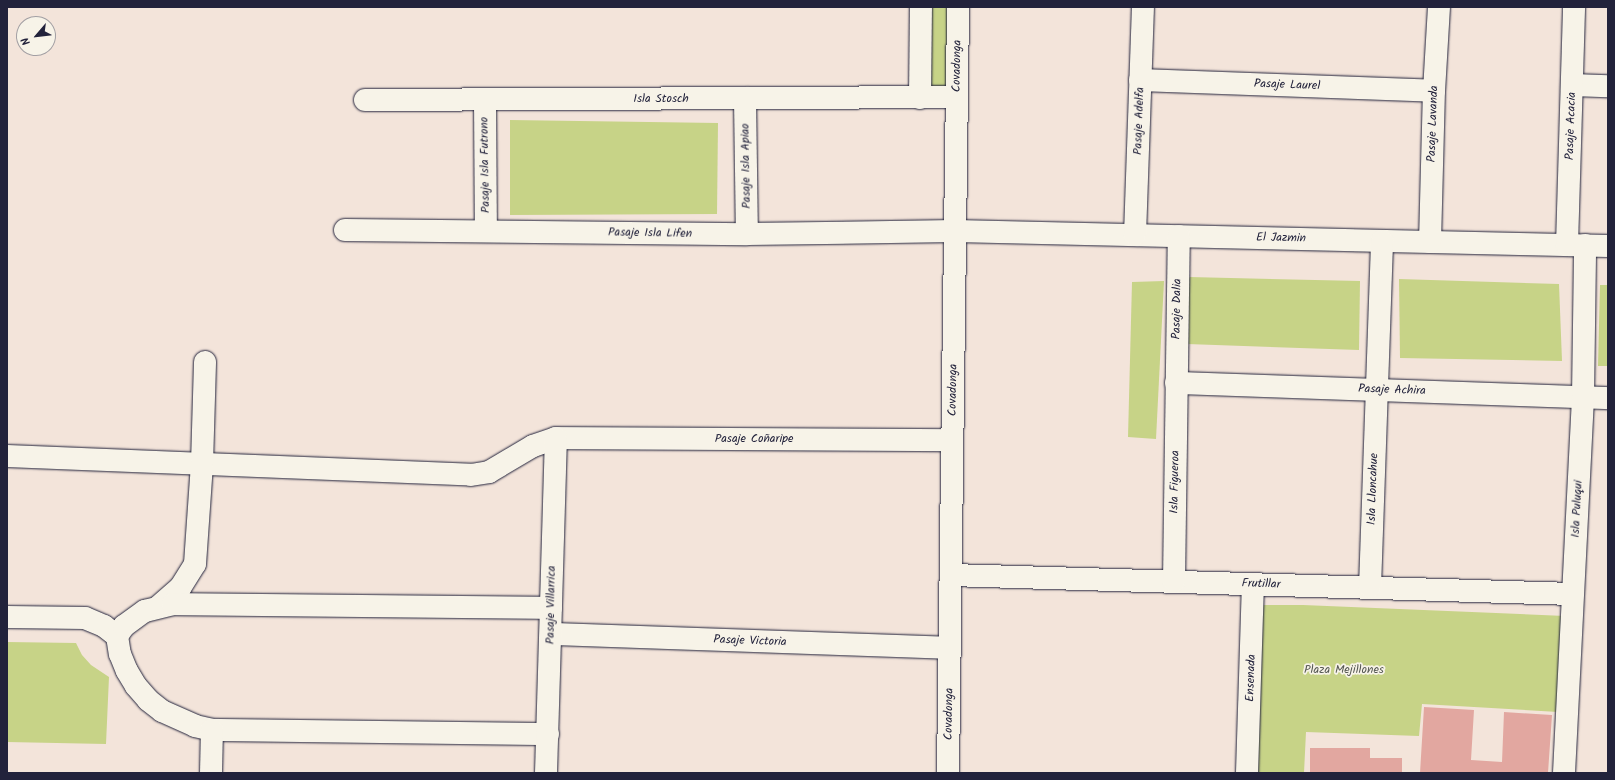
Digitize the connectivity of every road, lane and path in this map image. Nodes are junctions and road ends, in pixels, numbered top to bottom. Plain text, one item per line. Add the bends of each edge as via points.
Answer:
1 (921, 7) edge
2 (958, 7) edge
3 (1143, 7) edge
4 (1439, 7) edge
5 (1574, 7) edge
6 (1140, 80) junction
7 (1572, 85) junction
8 (1608, 86) edge
9 (1434, 91) junction
10 (957, 97) junction
11 (745, 98) junction
12 (920, 98) junction
13 (484, 99) junction
14 (365, 100) dead end
15 (345, 230) dead end
16 (486, 231) junction
17 (955, 231) junction
18 (748, 234) junction
19 (1135, 235) junction
20 (1179, 236) junction
21 (1382, 241) junction
22 (1430, 242) junction
23 (1576, 245) junction
24 (1608, 246) edge
25 (205, 362) dead end
26 (1176, 383) junction
27 (1377, 390) junction
28 (1583, 397) junction
29 (1608, 398) edge
30 (556, 438) junction
31 (952, 440) junction
32 (7, 456) edge
33 (202, 464) junction
34 (951, 575) junction
35 (1174, 581) junction
36 (1253, 584) junction
37 (1370, 588) junction
38 (1572, 594) junction
39 (159, 606) junction
40 (551, 608) junction
41 (7, 617) edge
42 (551, 634) junction
43 (116, 636) junction
44 (950, 648) junction
45 (212, 730) junction
46 (548, 734) junction
47 (211, 773) edge
48 (546, 773) edge
49 (948, 773) edge
50 (1247, 773) edge
51 (1564, 773) edge

1 - 12 street
2 - 10 street, Covadonga
3 - 6 street, Pasaje Adelfa
4 - 9 street, Pasaje Lavanda
5 - 7 street, Pasaje Acacia
6 - 9 street, Pasaje Laurel
6 - 19 street, Pasaje Adelfa
7 - 8 street
7 - 23 street, Pasaje Acacia
9 - 22 street, Pasaje Lavanda
10 - 12 street, Isla Stosch
10 - 17 street, Covadonga
11 - 12 street, Isla Stosch
11 - 13 street, Isla Stosch
11 - 18 street, Pasaje Isla Apiao
13 - 14 street, Isla Stosch
13 - 16 street, Pasaje Isla Futrono
15 - 16 street, Pasaje Isla Lifen
16 - 18 street, Pasaje Isla Lifen
17 - 18 street, Pasaje Isla Lifen
17 - 19 street, El Jazmin
17 - 31 street, Covadonga
19 - 20 street, El Jazmin
20 - 21 street, El Jazmin
20 - 26 street, Pasaje Dalia
21 - 22 street, El Jazmin
21 - 27 street
22 - 23 street, El Jazmin
23 - 24 street, El Jazmin
23 - 28 street, Isla Puluqui
25 - 33 street
26 - 27 street, Pasaje Achira
26 - 35 street, Isla Figueroa
27 - 28 street, Pasaje Achira
27 - 37 street, Isla Lloncahue
28 - 29 street, Pasaje Achira
28 - 38 street, Isla Puluqui
30 - 31 street, Pasaje Coñaripe
30 - 33 street via 534,446 489,472 471,475
30 - 40 street, Pasaje Villarrica
31 - 34 street, Covadonga
32 - 33 street
33 - 39 street via 195,564 180,588
34 - 35 street, Frutillar
34 - 44 street, Covadonga
35 - 36 street, Frutillar
36 - 37 street, Frutillar
36 - 50 street, Ensenada
37 - 38 street, Frutillar
38 - 51 street, Isla Puluqui
39 - 40 street via 173,604
39 - 43 street via 134,617
40 - 42 street, Pasaje Villarrica
41 - 43 street via 85,618 104,626
42 - 44 street, Pasaje Victoria
42 - 46 street, Pasaje Villarrica
43 - 45 street via 127,671 148,700 162,712 178,720
44 - 49 street, Covadonga
45 - 46 street
45 - 47 street
46 - 48 street, Pasaje Villarrica

